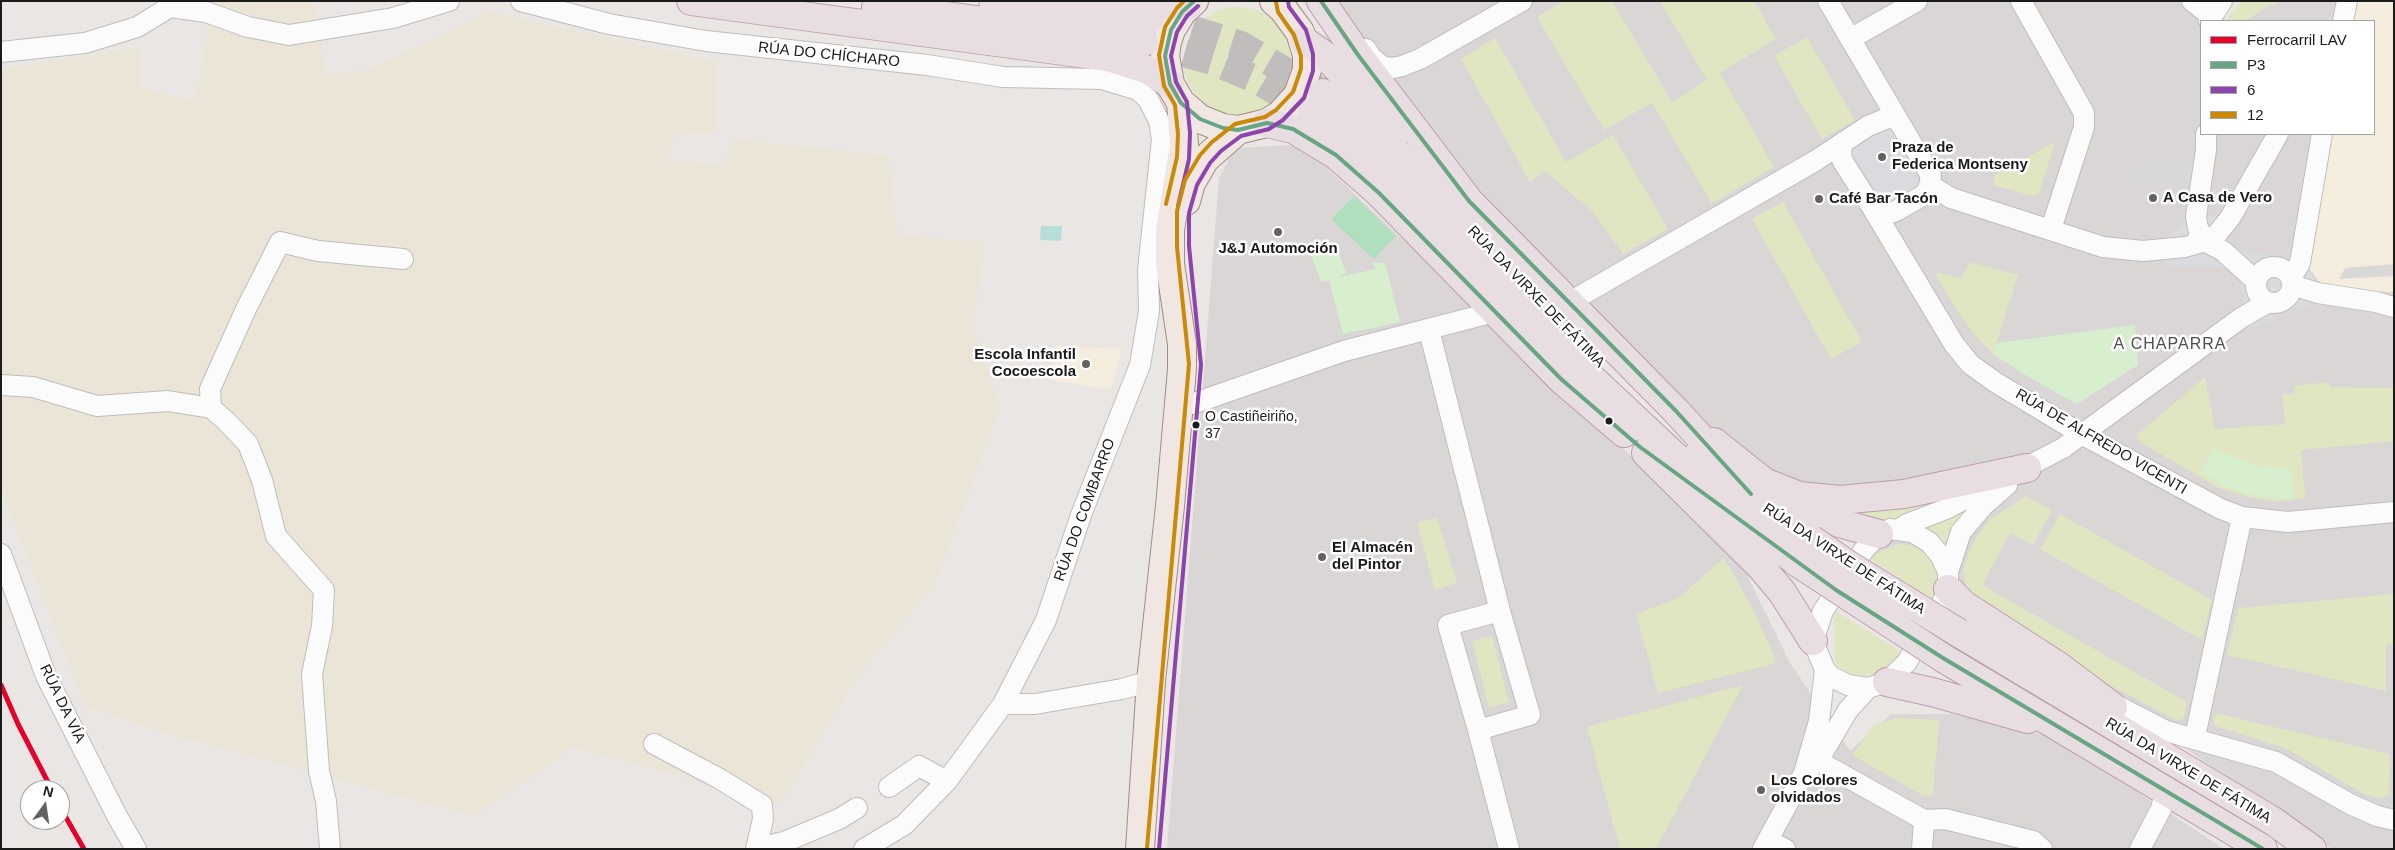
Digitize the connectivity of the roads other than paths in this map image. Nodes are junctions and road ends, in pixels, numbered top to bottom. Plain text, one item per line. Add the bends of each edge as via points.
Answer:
1 (449, 1) edge
2 (521, 1) edge
3 (691, 1) edge
4 (827, 1) edge
5 (992, 1) edge
6 (1120, 1) edge
7 (1321, 1) edge
8 (1334, 1) edge
9 (1522, 1) edge
10 (1828, 1) edge
11 (1917, 1) edge
12 (2021, 1) edge
13 (2192, 1) edge
14 (2347, 1) edge
15 (1191, 4) edge
16 (1280, 4) edge
17 (2214, 13) edge
18 (2343, 20) edge
19 (1850, 39) junction
20 (1304, 41) junction
21 (1, 52) edge
22 (1420, 59) junction
23 (1138, 90) joint
24 (1176, 94) junction
25 (1318, 102) tunnel mouth
26 (1404, 114) junction
27 (1890, 120) junction
28 (1266, 123) junction
29 (1238, 130) junction
30 (2206, 135) edge
31 (2277, 135) edge
32 (2322, 135) edge
33 (1836, 151) junction
34 (1926, 191) junction
35 (1469, 201) junction
36 (1881, 217) junction
37 (2050, 229) junction
38 (2206, 242) junction
39 (403, 259) dead end
40 (2273, 287) junction
41 (1568, 303) junction
42 (2394, 307) edge
43 (1494, 312) junction
44 (1429, 330) junction
45 (1, 384) edge
46 (1192, 404) junction
47 (211, 408) junction
48 (2083, 435) junction
49 (1640, 446) junction
50 (2027, 468) junction
51 (1756, 502) junction
52 (2394, 512) edge
53 (2242, 517) junction
54 (1889, 532) junction
55 (1, 554) edge
56 (1948, 580) junction
57 (1500, 611) junction
58 (1813, 641) junction
59 (1170, 646) junction
60 (1824, 670) junction
61 (1877, 685) junction
62 (1153, 694) junction
63 (2096, 695) junction
64 (1003, 704) junction
65 (1478, 730) junction
66 (2064, 730) junction
67 (2196, 733) junction
68 (654, 744) dead end
69 (2146, 745) junction
70 (1811, 767) junction
71 (1160, 774) junction
72 (947, 781) junction
73 (888, 787) dead end
74 (2166, 789) junction
75 (856, 808) dead end
76 (1924, 820) junction
77 (2394, 820) edge
78 (1772, 846) edge
79 (757, 848) edge
80 (136, 849) edge
81 (330, 849) edge
82 (864, 849) edge
83 (1140, 849) edge
84 (1153, 849) edge
85 (1509, 849) edge
86 (1922, 849) edge
87 (2042, 849) edge
88 (2140, 849) edge
89 (2264, 849) edge
90 (2312, 849) edge

1 - 21 street via 393,18 289,35 248,27 206,12 170,7 137,28 85,43
2 - 23 street, RÚA DO CHÍCHARO via 609,24 706,41 1003,77 1102,79
3 - 24 highway via 1108,57 1148,70
4 - 5 highway via 1147,31
6 - 15 highway
7 - 26 highway
8 - 22 street via 1372,58 1383,67 1393,68
9 - 22 street
10 - 19 street
11 - 19 street
12 - 37 street via 2084,113 2084,127
13 - 17 street
14 - 18 street
15 - 24 main road via 1171,30 1165,56
16 - 20 main road
19 - 27 street via 1879,87
20 - 28 main road via 1307,70 1298,95 1280,115
20 - 35 highway via 1323,54
22 - 26 street via 1399,76 1395,87
23 - 64 street, RÚA DO COMBARRO via 1148,99 1159,120 1162,139 1148,270 1149,311 1140,365 1081,515 1046,620
24 - 29 main road via 1200,119
24 - 62 main road via 1184,145 1171,210 1170,264 1182,344 1182,369
25 - 51 highway, RÚA DA VIRXE DE FÁTIMA via 1348,137 1554,343
26 - 35 highway
27 - 33 street
27 - 34 street via 1931,176
28 - 29 main road
28 - 43 highway via 1293,129 1336,155 1379,193
29 - 46 main road via 1217,146 1198,170 1183,212 1194,350
30 - 38 street via 2196,217
31 - 38 street via 2230,218 2213,239
32 - 40 street via 2300,263
33 - 36 street
33 - 41 street
34 - 36 street
34 - 37 street
35 - 41 highway
36 - 48 street, RÚA DE ALFREDO VICENTI via 1954,344 1970,364
37 - 38 street via 2103,247 2136,250 2163,250
38 - 40 street
39 - 47 street via 318,251 280,242 210,389
40 - 42 street
40 - 48 street via 2241,318
41 - 51 highway via 1676,411
43 - 44 street
43 - 49 highway via 1561,379
44 - 46 street via 1344,351
44 - 57 street
45 - 47 street via 33,387 97,406 168,401
46 - 59 main road
47 - 81 street via 248,444 262,480 276,536 324,590 322,626 312,674 319,771 326,801
48 - 50 street
48 - 53 street, RÚA DE ALFREDO VICENTI via 2221,509
49 - 51 highway
49 - 58 highway via 1762,567
50 - 51 highway via 1904,494 1840,500 1799,496
50 - 54 street via 1946,509
50 - 56 street via 1982,506 1961,532
51 - 54 highway via 1793,505 1839,523
51 - 66 highway, RÚA DA VIRXE DE FÁTIMA, bridge via 1798,563 1942,658
51 - 69 highway, RÚA DA VIRXE DE FÁTIMA, bridge via 1850,566
52 - 53 street, RÚA DE ALFREDO VICENTI via 2303,522
53 - 67 street
54 - 56 street via 1912,532 1929,542 1940,555
54 - 58 street via 1863,550 1822,612
55 - 80 street, RÚA DA VÍA via 46,676
56 - 61 street via 1944,599 1907,662
56 - 63 highway via 1964,605 2057,665
57 - 65 street via 1448,626
57 - 65 street via 1530,715
58 - 60 street
59 - 62 main road
59 - 71 main road
60 - 61 street via 1848,685
60 - 70 street
61 - 66 highway via 1932,692
61 - 70 street via 1843,717
62 - 64 street via 1122,689 1035,704
62 - 71 main road via 1156,759
62 - 83 main road
63 - 67 street via 2166,730
63 - 69 highway via 2125,716
64 - 72 street, RÚA DO COMBARRO
65 - 85 street
66 - 74 highway, RÚA DA VIRXE DE FÁTIMA
67 - 77 street via 2276,762 2350,804
68 - 79 street via 762,805 763,820
69 - 90 highway, RÚA DA VIRXE DE FÁTIMA via 2273,821
70 - 76 street
70 - 78 street
71 - 84 main road
72 - 73 street via 919,766
72 - 82 street, RÚA DO COMBARRO via 904,825
74 - 88 street via 2162,808
74 - 89 highway, RÚA DA VIRXE DE FÁTIMA
75 - 79 street via 839,819 784,842
76 - 86 street
76 - 87 street via 1945,820 2033,841

